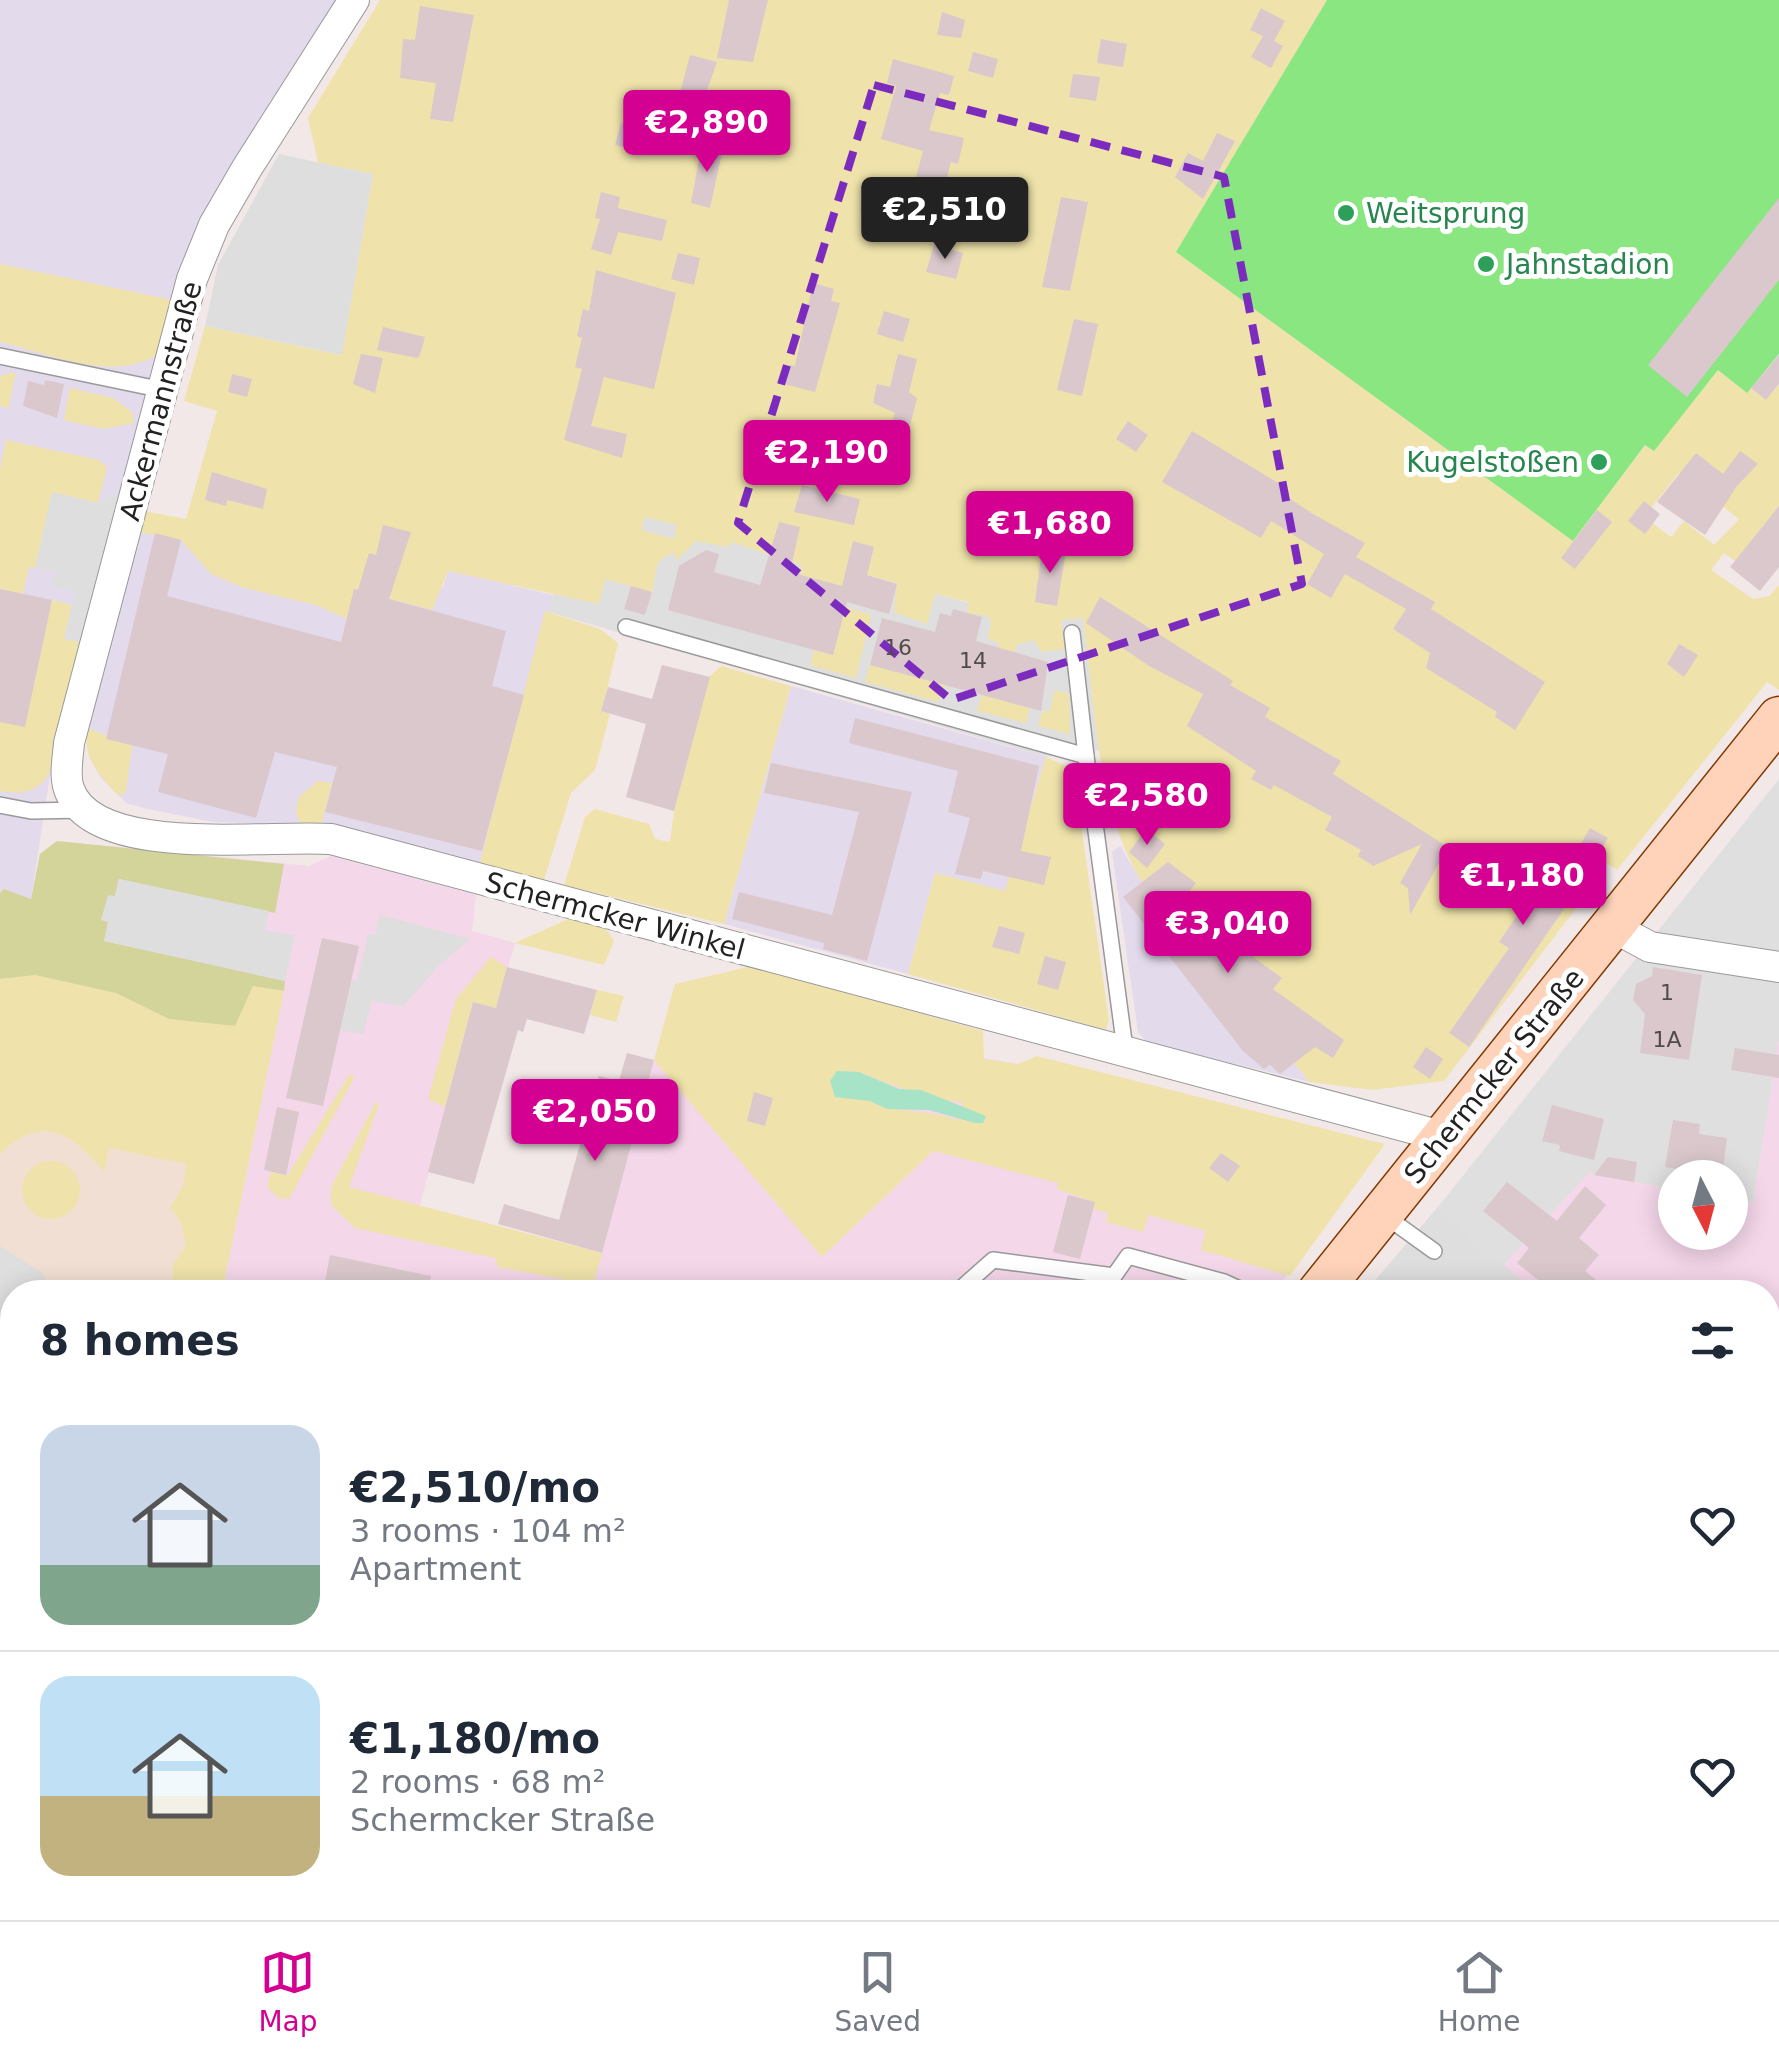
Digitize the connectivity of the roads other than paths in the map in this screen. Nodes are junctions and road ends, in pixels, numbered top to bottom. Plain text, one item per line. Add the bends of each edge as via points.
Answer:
1 (354, 0) edge
2 (0, 356) edge
3 (164, 390) junction
4 (626, 627) dead end
5 (1072, 633) dead end
6 (1779, 718) edge
7 (1086, 756) junction
8 (0, 804) edge
9 (92, 817) junction
10 (1613, 927) junction
11 (1779, 967) edge
12 (1125, 1048) junction
13 (1445, 1137) junction
14 (1384, 1215) junction
15 (1434, 1251) dead end
16 (970, 1280) edge
17 (1217, 1280) edge
18 (1329, 1280) edge

1 - 3 street, Ackermannstraße via 214,225 192,279
2 - 3 lane
3 - 9 street, Ackermannstraße via 69,742 69,791
4 - 7 lane
5 - 7 lane
6 - 10 main road, Schermcker Straße
7 - 12 lane
8 - 9 lane
9 - 12 street, Schermcker Winkel via 146,836 331,839
10 - 11 street via 1650,947
10 - 13 main road, Schermcker Straße
12 - 13 street, Schermcker Winkel
13 - 14 main road, Schermcker Straße
14 - 15 lane
14 - 18 main road, Schermcker Straße
16 - 17 lane via 993,1260 1114,1276 1128,1256

